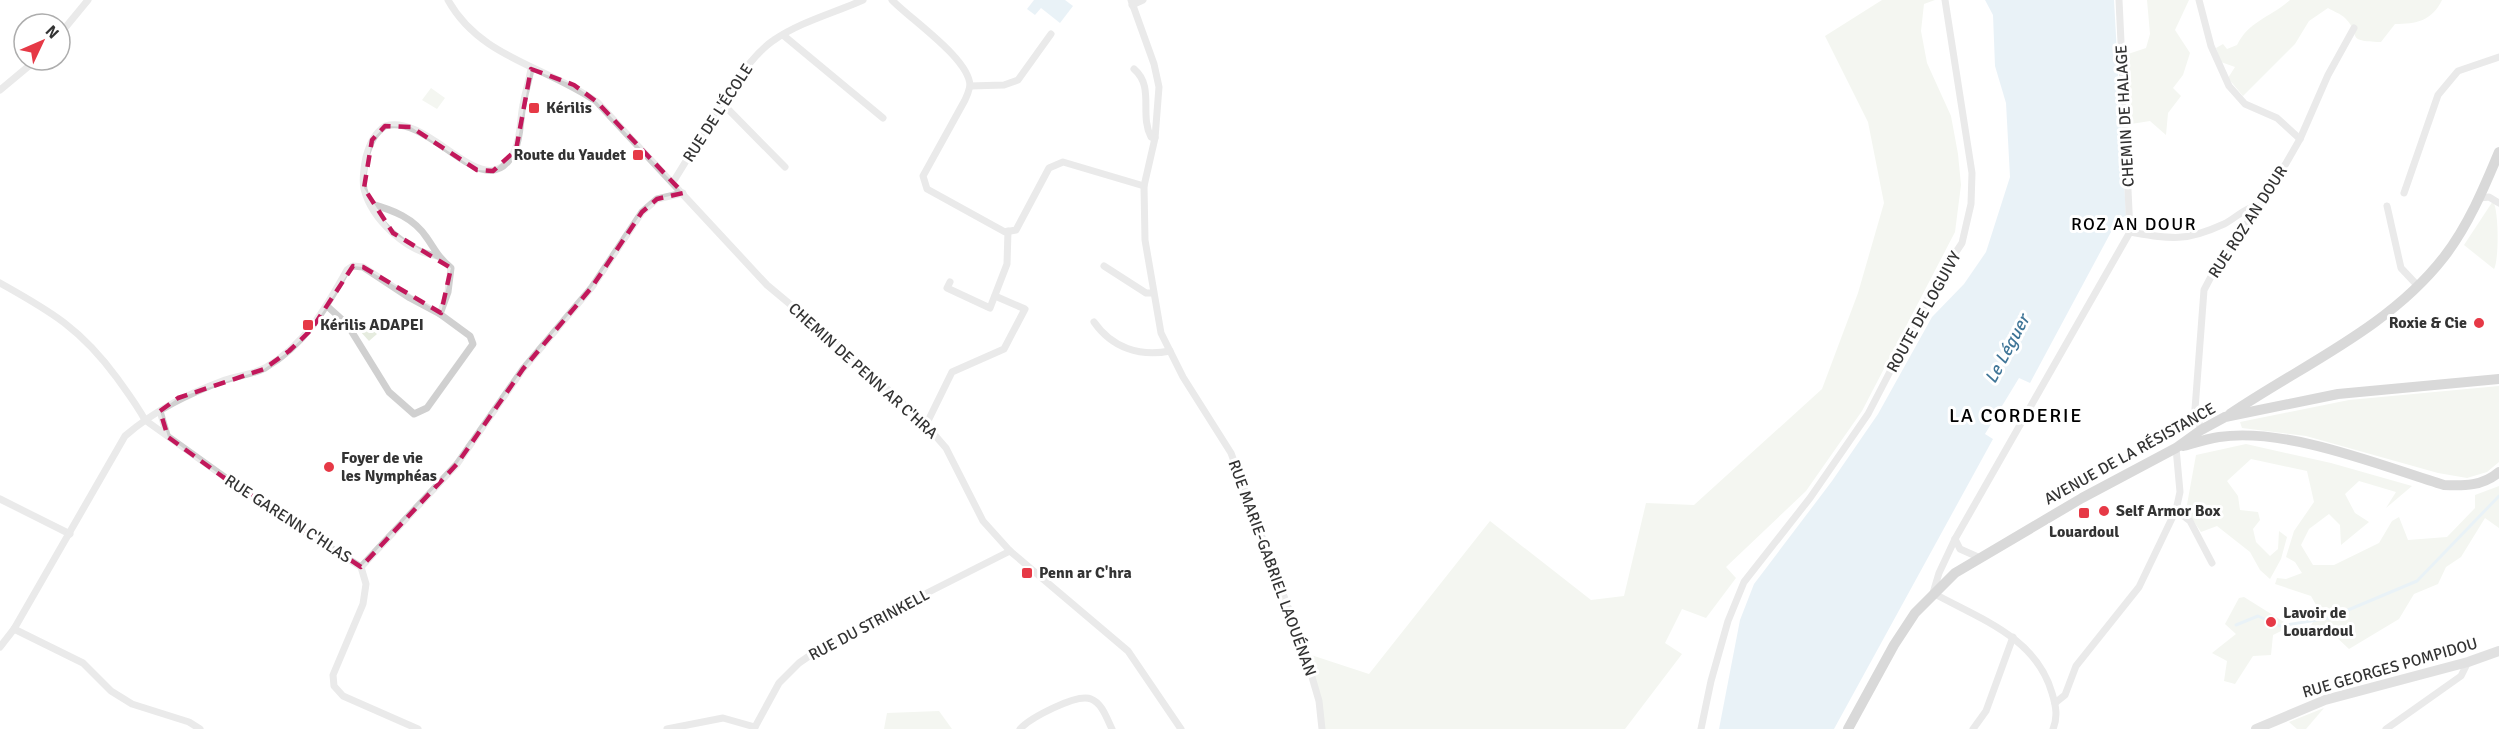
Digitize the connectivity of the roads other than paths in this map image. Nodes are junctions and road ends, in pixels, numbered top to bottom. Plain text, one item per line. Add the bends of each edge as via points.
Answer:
1 (88, 0) edge
2 (448, 0) edge
3 (863, 0) edge
4 (892, 0) edge
5 (1143, 0) edge
6 (1944, 0) edge
7 (2119, 0) edge
8 (2199, 0) edge
9 (1131, 3) edge
10 (72, 19) edge
11 (2354, 28) dead end
12 (783, 34) junction
13 (1051, 34) dead end
14 (2499, 57) edge
15 (531, 69) junction
16 (1134, 69) dead end
17 (22, 72) edge
18 (970, 86) junction
19 (0, 90) edge
20 (723, 104) junction
21 (883, 117) dead end
22 (1155, 138) junction
23 (2300, 139) junction
24 (2499, 152) edge
25 (785, 167) dead end
26 (673, 182) junction
27 (1144, 186) junction
28 (683, 193) junction
29 (2404, 193) dead end
30 (2480, 198) junction
31 (2499, 203) edge
32 (370, 204) junction
33 (2387, 206) dead end
34 (2257, 207) junction
35 (1012, 231) junction
36 (2130, 232) junction
37 (437, 256) junction
38 (1104, 266) dead end
39 (950, 282) dead end
40 (0, 283) edge
41 (2416, 285) junction
42 (1153, 292) junction
43 (995, 296) junction
44 (327, 306) junction
45 (440, 314) junction
46 (1094, 322) dead end
47 (1170, 351) junction
48 (2499, 379) edge
49 (160, 411) junction
50 (2225, 417) junction
51 (145, 420) junction
52 (926, 425) junction
53 (2200, 430) junction
54 (168, 437) junction
55 (2176, 448) junction
56 (2499, 472) edge
57 (0, 499) edge
58 (2176, 510) junction
59 (70, 534) junction
60 (1954, 539) junction
61 (1010, 551) junction
62 (1978, 557) junction
63 (2212, 563) dead end
64 (361, 567) junction
65 (1933, 593) junction
66 (14, 629) junction
67 (2013, 637) junction
68 (0, 647) edge
69 (2499, 651) edge
70 (2468, 662) junction
71 (2055, 703) junction
72 (755, 728) edge
73 (200, 729) edge
74 (418, 729) edge
75 (667, 729) edge
76 (1020, 729) edge
77 (1112, 729) edge
78 (1181, 729) edge
79 (1322, 729) edge
80 (1701, 729) edge
81 (1848, 729) edge
82 (1972, 729) edge
83 (2053, 729) edge
84 (2256, 729) edge
85 (2386, 729) edge

1 - 10 street
2 - 15 street via 458,19 479,38
3 - 12 street, RUE DE L'ÉCOLE
4 - 18 street via 957,58
5 - 9 street
6 - 80 street, ROUTE DE LOGUIVY via 1972,174 1971,204 1962,243 1938,279 1868,414 1810,498 1744,582 1728,621
7 - 36 street, CHEMIN DE HALAGE
8 - 23 street via 2211,46 2229,86 2245,104 2277,118
9 - 22 street, RUE MARIE-GABRIEL LAOUÉNAN via 1159,87
11 - 23 street, RUE ROZ AN DOUR
12 - 20 street, RUE DE L'ÉCOLE via 759,53
12 - 21 street
13 - 18 street via 1018,80 1004,85
14 - 29 street via 2458,71 2438,95
15 - 26 street via 574,86 597,102
15 - 32 street via 516,150 504,165 493,171 477,170 424,133 392,124 377,132 367,155 364,188
16 - 22 street via 1142,76 1146,89 1145,122
17 - 19 street
18 - 35 street via 923,176 927,189 1005,232
20 - 25 street
20 - 26 street, RUE DE L'ÉCOLE
22 - 27 street, RUE MARIE-GABRIEL LAOUÉNAN
23 - 34 street, RUE ROZ AN DOUR
24 - 30 main road
26 - 28 street, CHEMIN DE PENN AR C'HRA
27 - 35 street via 1063,162 1049,168
27 - 42 street, RUE MARIE-GABRIEL LAOUÉNAN via 1145,240
28 - 52 street, CHEMIN DE PENN AR C'HRA via 767,285
28 - 64 street, RUE GARENN C'HLAS via 657,199 642,212 592,287 523,369 457,464
30 - 31 street via 2489,197
30 - 41 main road via 2444,257
32 - 37 street via 407,245
32 - 37 street via 393,210 412,221
33 - 41 street via 2401,268
34 - 36 street via 2190,238
34 - 53 street, RUE ROZ AN DOUR via 2204,290 2195,409
35 - 43 street via 1007,264
36 - 60 street
37 - 45 street via 451,268
38 - 42 street via 1146,293
39 - 43 street via 947,288 990,308
40 - 51 street via 76,330 95,348
41 - 50 main road via 2358,334
42 - 47 street, RUE MARIE-GABRIEL LAOUÉNAN via 1161,333
43 - 52 street via 1025,309 1004,349 952,372
44 - 45 street via 352,266 363,267
44 - 45 street via 346,324 389,392 414,414 427,408 473,344 470,336
44 - 49 street via 311,330 264,369 178,398
46 - 47 street via 1102,334 1130,350 1156,354
47 - 79 street, RUE MARIE-GABRIEL LAOUÉNAN via 1231,453 1305,653 1319,701
48 - 50 main road, AVENUE DE LA RÉSISTANCE via 2338,394
49 - 51 street
49 - 54 street
50 - 53 main road, AVENUE DE LA RÉSISTANCE
51 - 54 street, RUE GARENN C'HLAS
51 - 59 street via 125,436
52 - 61 street, CHEMIN DE PENN AR C'HRA via 946,448 983,521
53 - 55 main road, AVENUE DE LA RÉSISTANCE
54 - 64 street, RUE GARENN C'HLAS via 279,516
55 - 56 main road via 2219,437 2253,435 2320,447 2444,484 2465,486
55 - 58 street via 2180,492
55 - 62 main road, AVENUE DE LA RÉSISTANCE
57 - 59 street
58 - 63 street via 2190,521
58 - 71 street via 2139,587 2076,666 2065,695
59 - 66 street
60 - 62 street via 1960,549
60 - 65 street
61 - 72 street, RUE DU STRINKELL via 828,644 799,663 779,684
61 - 78 street, CHEMIN DE PENN AR C'HRA via 1128,651
62 - 65 main road, AVENUE DE LA RÉSISTANCE
64 - 74 street via 366,584 363,604 333,675 334,686 343,696
65 - 67 street
65 - 81 main road, AVENUE DE LA RÉSISTANCE via 1894,645
66 - 68 street
66 - 73 street via 83,663 111,691 132,704
67 - 71 street via 2036,657 2048,678
67 - 82 street via 1986,711
69 - 70 main road, RUE GEORGES POMPIDOU
70 - 84 main road, RUE GEORGES POMPIDOU via 2325,699
70 - 85 street via 2461,676
71 - 83 street
72 - 75 street via 723,718
76 - 77 street via 1033,718 1084,697 1101,706

